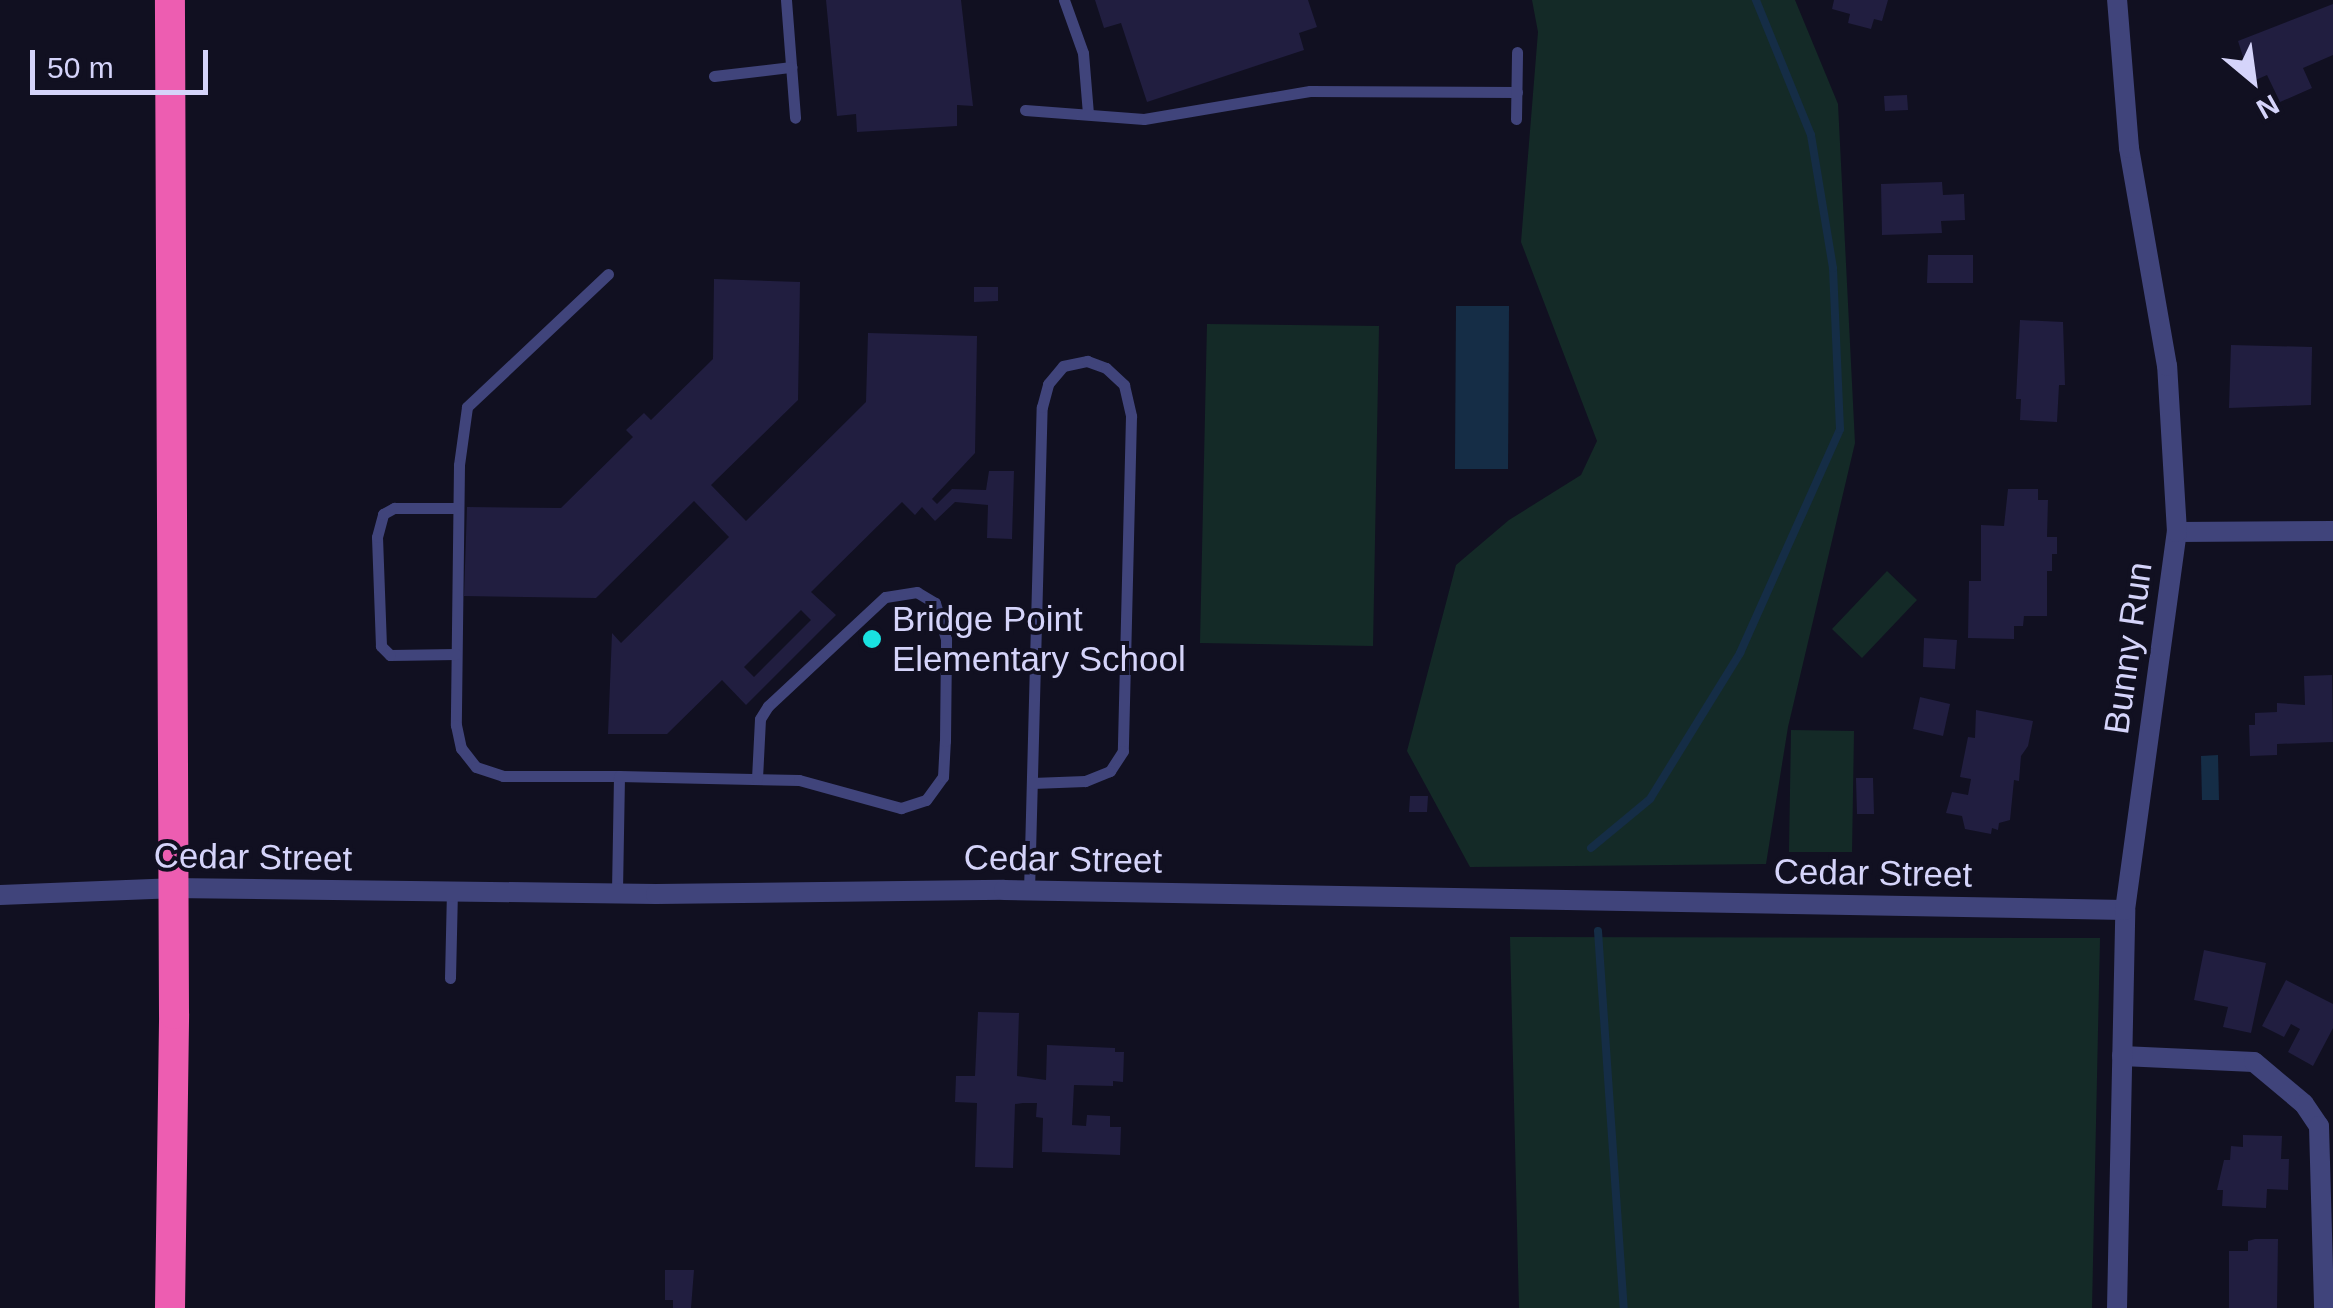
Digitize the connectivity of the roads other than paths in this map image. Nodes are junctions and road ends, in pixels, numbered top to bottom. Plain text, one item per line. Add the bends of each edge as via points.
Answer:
1 (170, 0) edge
2 (786, 0) edge
3 (1064, 0) edge
4 (2118, 0) edge
5 (1517, 52) dead end
6 (792, 67) junction
7 (714, 76) dead end
8 (1517, 92) junction
9 (1025, 110) dead end
10 (1088, 114) junction
11 (796, 118) dead end
12 (1516, 119) dead end
13 (608, 274) dead end
14 (458, 508) junction
15 (2333, 530) edge
16 (2177, 532) junction
17 (456, 654) junction
18 (619, 776) junction
19 (757, 778) junction
20 (1032, 783) junction
21 (171, 888) junction
22 (1028, 890) junction
23 (452, 893) junction
24 (617, 894) junction
25 (0, 895) edge
26 (2125, 910) junction
27 (450, 978) dead end
28 (2122, 1056) junction
29 (170, 1308) edge
30 (2117, 1308) edge
31 (2324, 1308) edge

1 - 21 highway
2 - 6 lane
3 - 10 lane via 1083,53
4 - 16 street, Bunny Run via 2129,148 2167,366
5 - 8 lane
6 - 7 lane
6 - 11 lane
8 - 10 lane via 1310,90 1180,116
8 - 12 lane
9 - 10 lane
13 - 14 lane via 467,407
14 - 17 lane
14 - 17 lane via 394,508 383,514 377,537 381,646 390,655
15 - 16 street
16 - 26 street, Bunny Run
17 - 18 lane via 456,726 461,748 476,767 503,776
18 - 19 lane
18 - 24 lane
19 - 19 lane via 800,780 901,808 926,800 942,777 945,741 946,639 935,603 916,592 885,596 768,706 760,719
20 - 20 lane via 1085,781 1110,771 1123,751 1131,416 1124,385 1087,360 1063,366 1048,384 1042,407
20 - 22 lane
21 - 23 street, Cedar Street
21 - 25 street, Cedar Street
21 - 29 highway
22 - 24 street, Cedar Street
22 - 26 street, Cedar Street
23 - 24 street, Cedar Street
23 - 27 lane
26 - 28 street, Bunny Run
28 - 30 street, Bunny Run
28 - 31 street via 2254,1062 2304,1104 2320,1126

